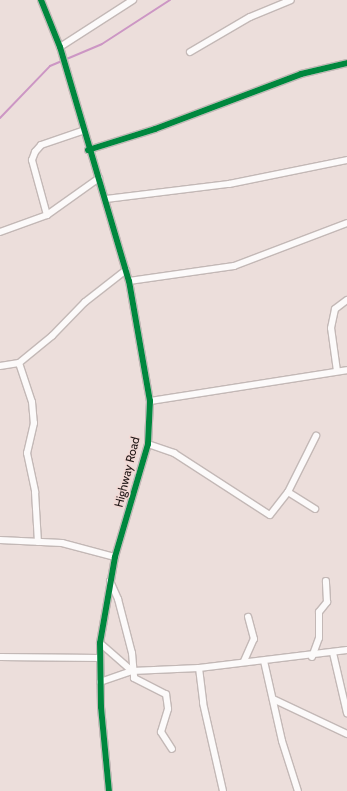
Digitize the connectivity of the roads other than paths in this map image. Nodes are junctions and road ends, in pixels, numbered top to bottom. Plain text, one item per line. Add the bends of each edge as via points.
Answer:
1 (41, 0) edge
2 (133, 0) edge
3 (291, 0) edge
4 (60, 48) junction
5 (190, 52) dead end
6 (347, 63) edge
7 (82, 131) junction
8 (88, 150) junction
9 (347, 160) edge
10 (99, 178) junction
11 (106, 199) junction
12 (48, 215) junction
13 (347, 223) edge
14 (0, 232) edge
15 (126, 270) junction
16 (129, 281) junction
17 (347, 300) edge
18 (19, 363) junction
19 (0, 366) edge
20 (347, 370) edge
21 (337, 371) junction
22 (150, 401) junction
23 (316, 436) dead end
24 (148, 444) junction
25 (288, 492) junction
26 (315, 509) dead end
27 (0, 540) edge
28 (38, 542) junction
29 (115, 557) junction
30 (326, 581) dead end
31 (110, 582) junction
32 (248, 617) dead end
33 (100, 643) junction
34 (347, 650) edge
35 (333, 653) junction
36 (0, 657) edge
37 (312, 657) junction
38 (100, 658) junction
39 (244, 661) junction
40 (264, 661) junction
41 (199, 668) junction
42 (132, 671) junction
43 (100, 682) junction
44 (273, 699) junction
45 (347, 713) edge
46 (347, 734) edge
47 (172, 749) dead end
48 (109, 791) edge
49 (223, 791) edge
50 (298, 791) edge

1 - 4 street, Highway Road
2 - 4 street
3 - 5 street via 250,17
4 - 7 street, Highway Road
6 - 8 street via 301,74 156,129
7 - 8 street, Highway Road
7 - 12 street via 41,145 35,152 32,160
8 - 10 street, Highway Road
9 - 11 street via 229,184
10 - 11 street, Highway Road
10 - 12 street
11 - 15 street, Highway Road
12 - 14 street
13 - 16 street via 234,266
15 - 16 street, Highway Road
15 - 18 street via 85,302
16 - 22 street, Highway Road
17 - 21 street via 335,310 331,328
18 - 19 street
18 - 28 street via 32,402 34,423 27,453 35,492
20 - 21 street
21 - 22 street
22 - 24 street, Highway Road
23 - 25 street
24 - 25 street via 174,453 267,515 272,514
24 - 29 street, Highway Road
25 - 26 street
27 - 28 street
28 - 29 street via 62,543
29 - 31 street, Highway Road
30 - 37 street via 327,602 319,612 319,638
31 - 33 street, Highway Road
31 - 42 street via 118,599 132,653
32 - 39 street via 254,639
33 - 38 street, Highway Road
33 - 42 street
34 - 35 street
35 - 37 street
35 - 45 street
36 - 38 street
37 - 40 street
38 - 43 street, Highway Road
39 - 40 street
39 - 41 street
40 - 44 street
41 - 42 street
41 - 49 street via 203,703
42 - 43 street
42 - 47 street via 139,684 166,694 168,709 161,732
43 - 48 street, Highway Road
44 - 46 street
44 - 50 street

